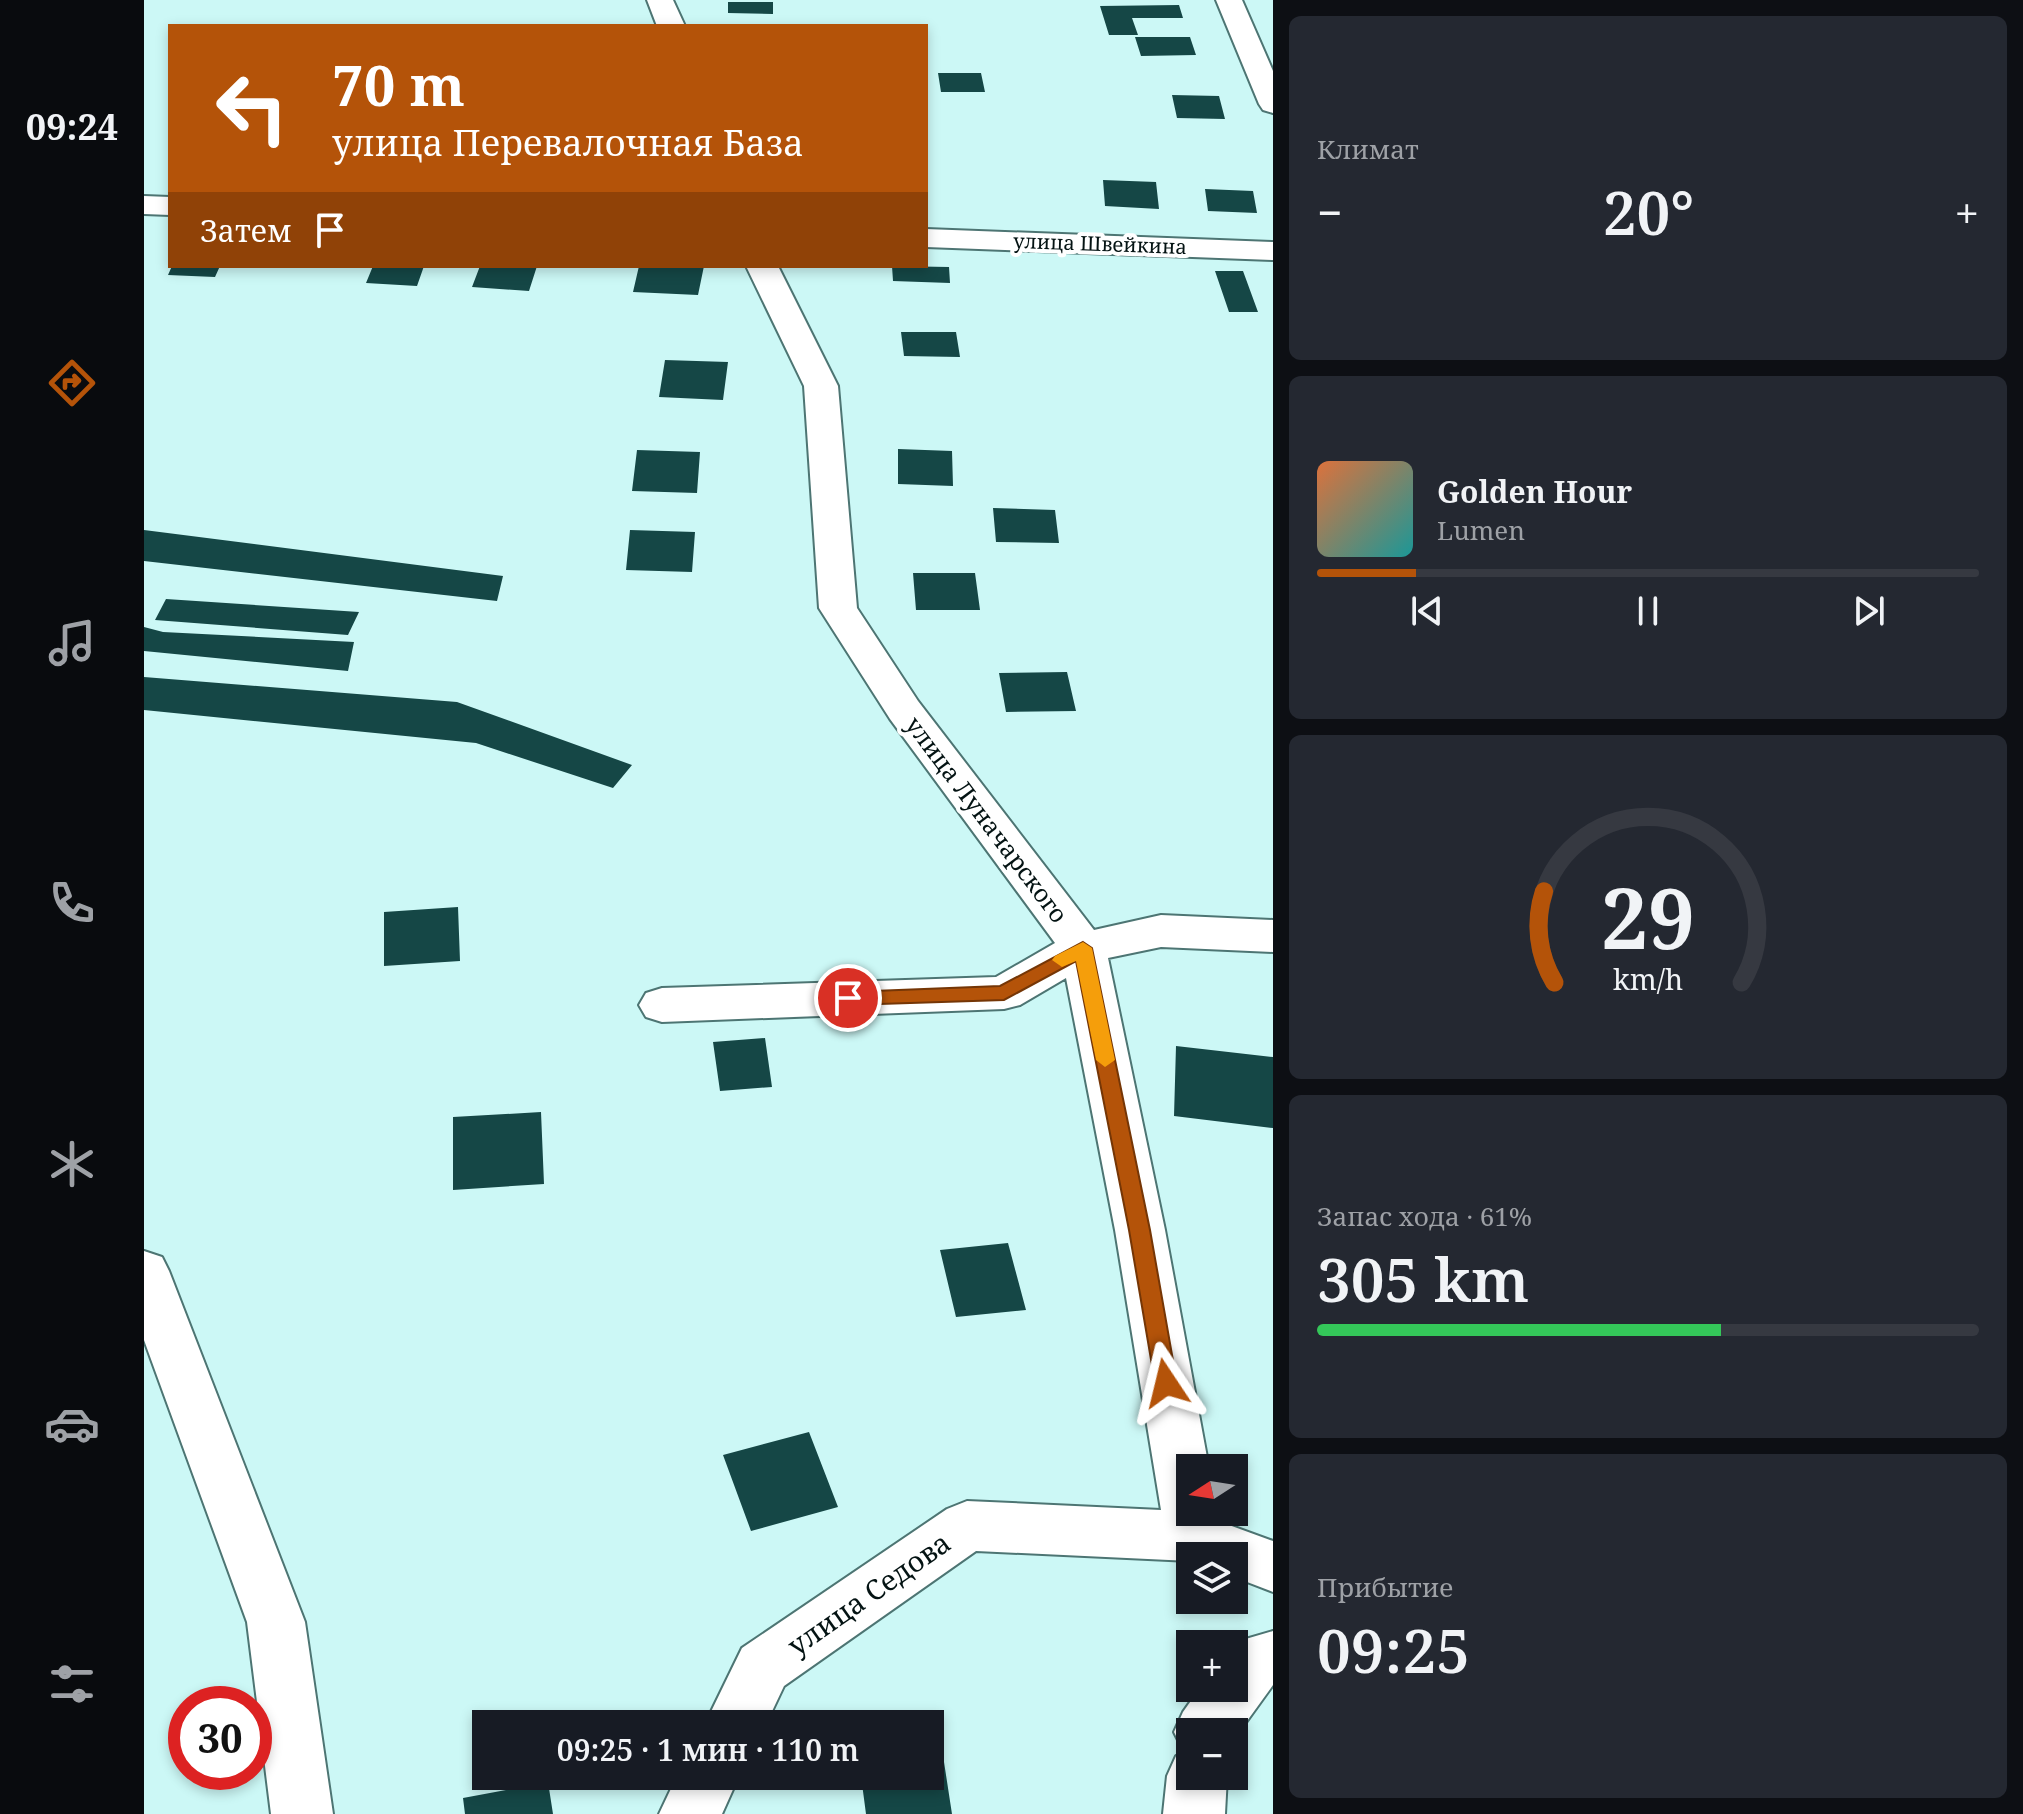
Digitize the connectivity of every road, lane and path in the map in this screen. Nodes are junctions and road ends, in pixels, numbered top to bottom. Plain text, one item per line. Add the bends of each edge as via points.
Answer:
1 (660, 0) edge
2 (1229, 0) edge
3 (670, 24) edge
4 (1273, 104) edge
5 (144, 205) edge
6 (168, 206) edge
7 (928, 238) edge
8 (1273, 251) edge
9 (763, 268) edge
10 (1273, 936) edge
11 (1083, 948) junction
12 (662, 1005) dead end
13 (144, 1271) edge
14 (1193, 1536) junction
15 (1273, 1567) edge
16 (1273, 1658) edge
17 (742, 1710) edge
18 (1214, 1718) edge
19 (702, 1790) edge
20 (1196, 1790) edge
21 (302, 1814) edge
22 (690, 1814) edge
23 (1194, 1814) edge

1 - 3 street
2 - 4 street
5 - 6 street
7 - 8 street, улица Швейкина
9 - 11 street, улица Луначарского via 821,386 838,608 904,710
10 - 11 street via 1161,931
11 - 12 street via 1004,993
11 - 14 street, улица Луначарского via 1140,1230
13 - 21 street via 276,1622
14 - 15 street, улица Седова
14 - 17 street, улица Седова via 967,1526 763,1667
16 - 18 street via 1253,1662
19 - 22 street
20 - 23 street

